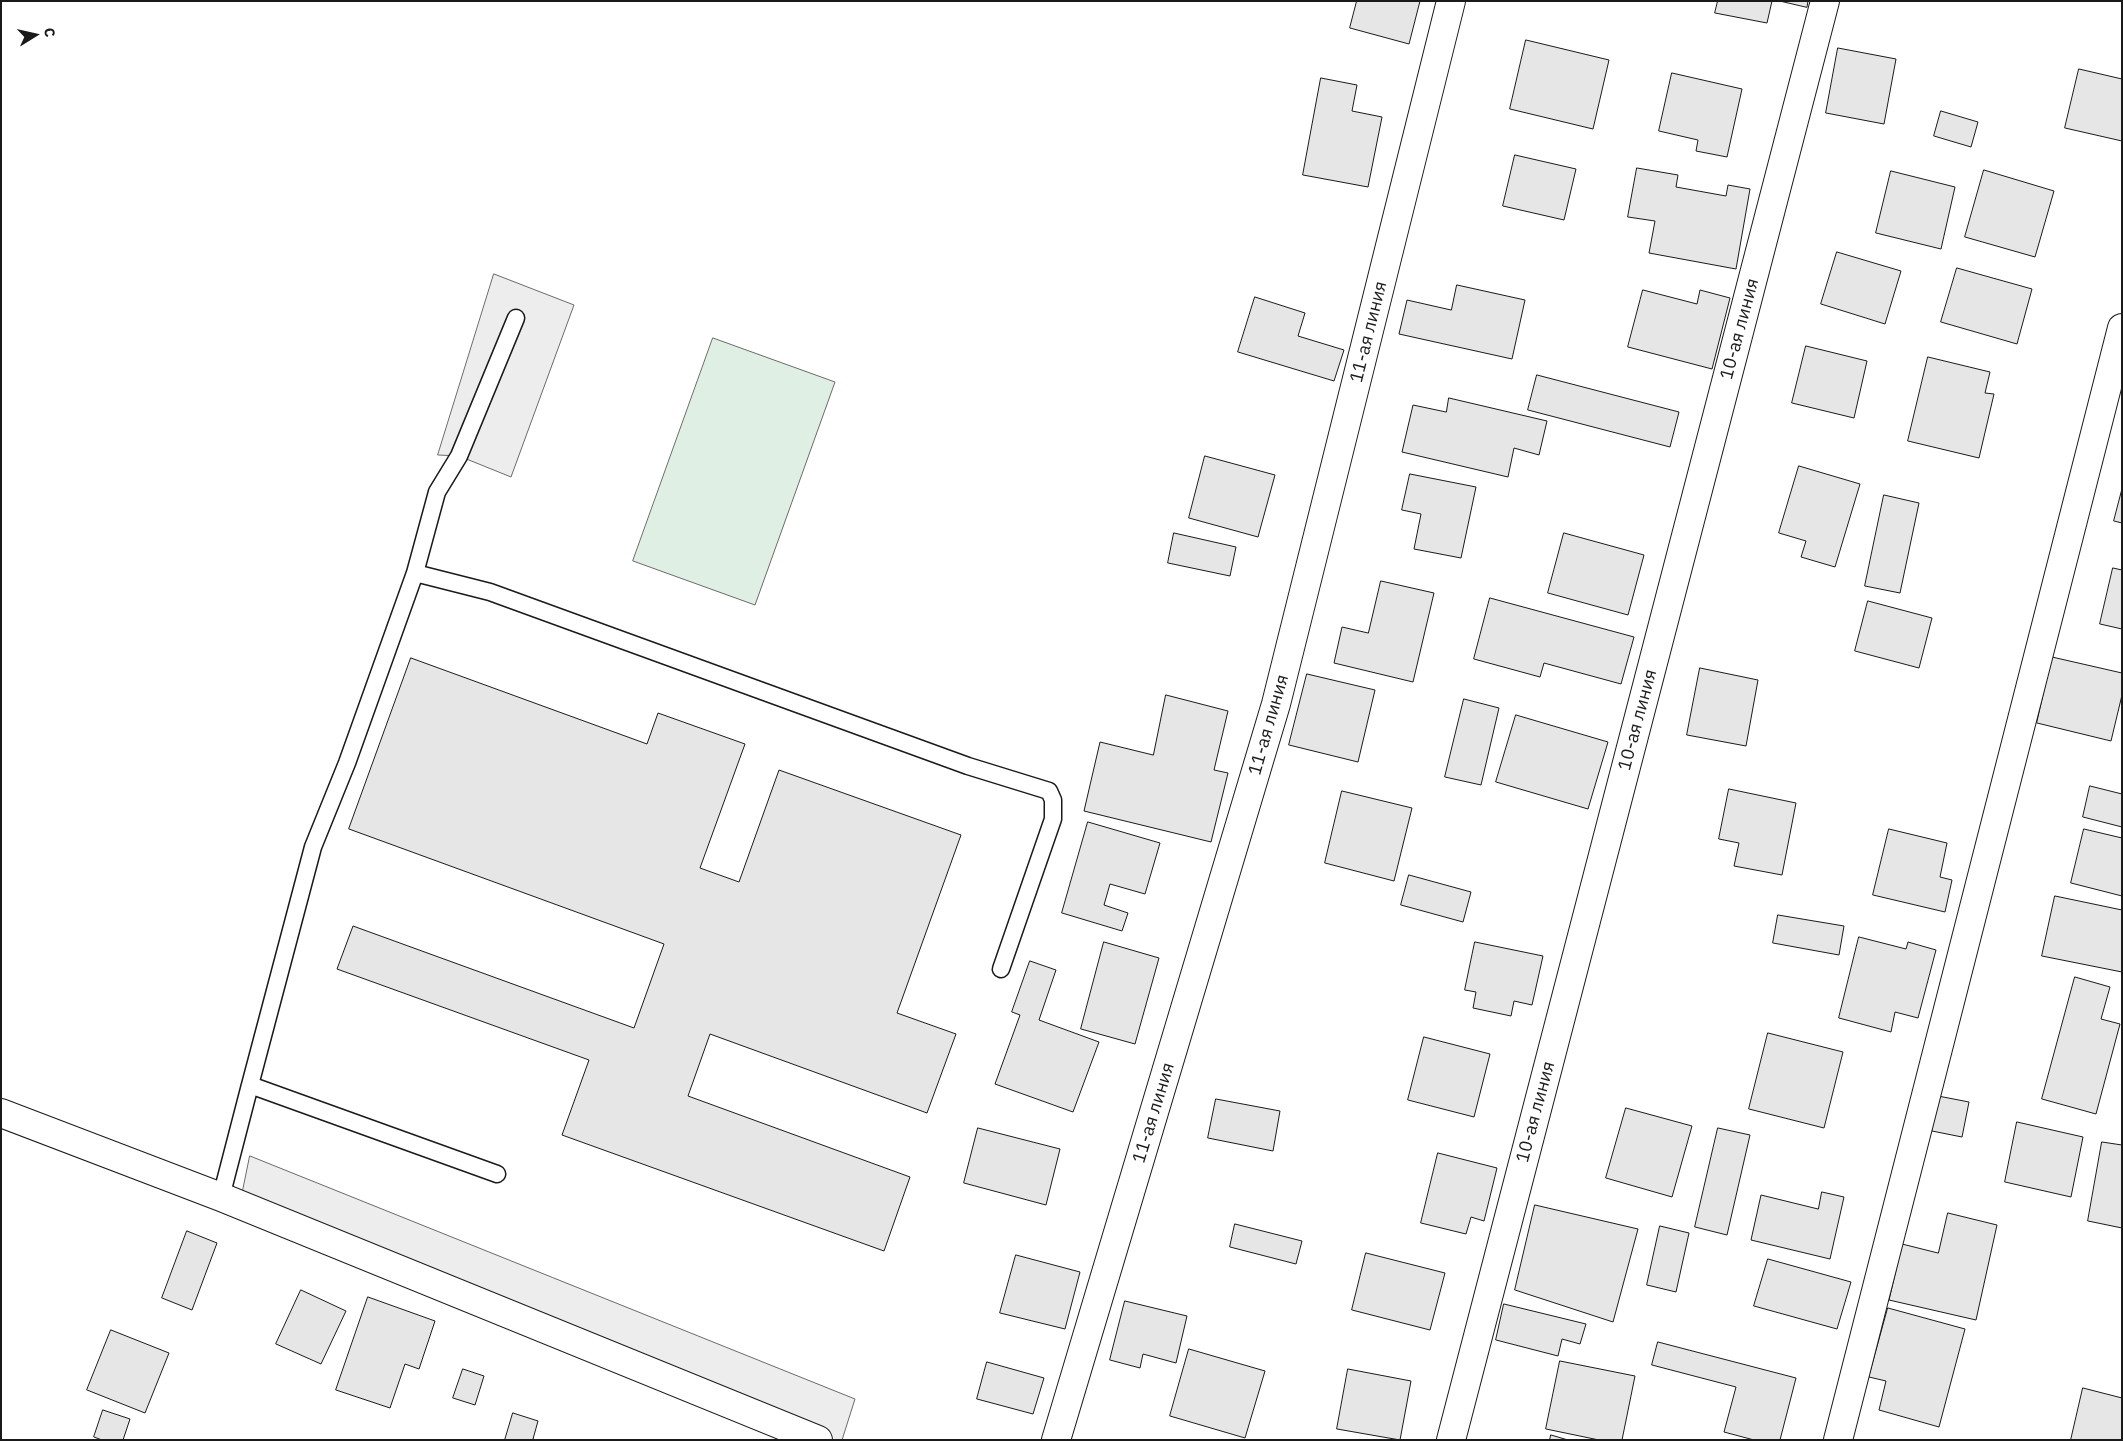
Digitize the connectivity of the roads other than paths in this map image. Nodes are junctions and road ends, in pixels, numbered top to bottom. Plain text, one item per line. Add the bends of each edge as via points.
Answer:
1 (1451, 1) edge
2 (1825, 1) edge
3 (516, 318) dead end
4 (2122, 328) edge
5 (415, 573) junction
6 (1001, 969) dead end
7 (250, 1085) junction
8 (1, 1113) edge
9 (497, 1174) dead end
10 (221, 1197) junction
11 (818, 1440) edge
12 (1056, 1440) edge
13 (1451, 1440) edge
14 (1838, 1440) edge

1 - 12 street, 11-ая линия via 1276,704
2 - 13 street, 10-ая линия
3 - 5 lane via 459,456 437,492
4 - 14 street
5 - 6 lane via 490,592 968,766 1049,791 1053,800 1053,819
5 - 7 lane via 347,763 313,847
7 - 9 lane
7 - 10 lane
8 - 10 street
10 - 11 street

